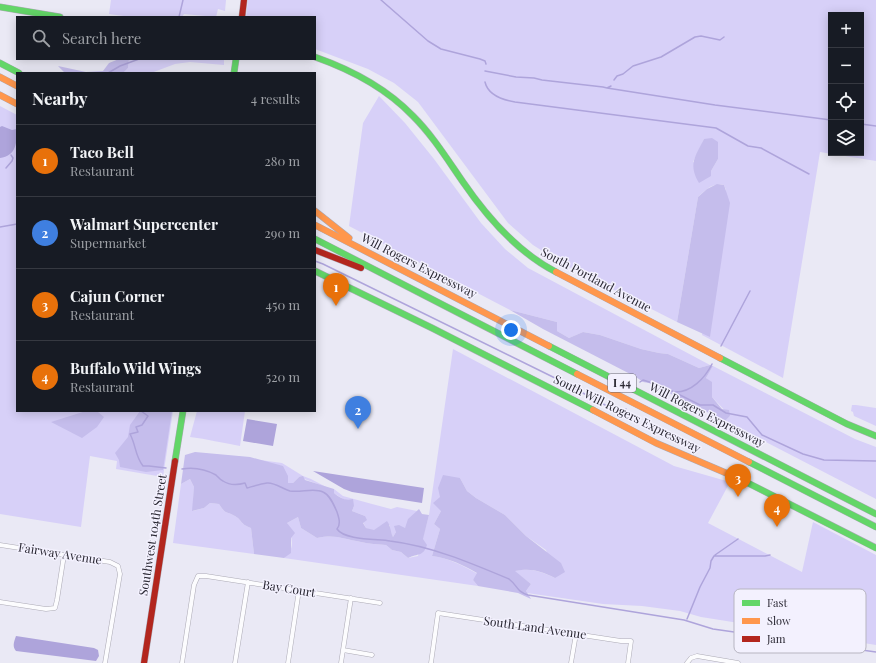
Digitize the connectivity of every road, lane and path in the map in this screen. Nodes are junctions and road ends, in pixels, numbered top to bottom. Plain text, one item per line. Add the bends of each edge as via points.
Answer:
1 (244, 0) edge
2 (0, 7) edge
3 (54, 16) edge
4 (242, 16) edge
5 (316, 57) edge
6 (236, 60) edge
7 (0, 63) edge
8 (17, 72) edge
9 (234, 72) edge
10 (0, 77) edge
11 (16, 85) edge
12 (0, 95) edge
13 (16, 103) edge
14 (316, 212) edge
15 (316, 226) edge
16 (316, 240) edge
17 (316, 250) edge
18 (367, 252) junction
19 (316, 272) edge
20 (400, 282) junction
21 (183, 412) edge
22 (876, 436) edge
23 (876, 514) edge
24 (876, 527) edge
25 (0, 545) edge
26 (876, 548) edge
27 (64, 555) junction
28 (248, 582) junction
29 (299, 590) junction
30 (351, 598) junction
31 (0, 602) edge
32 (380, 603) dead end
33 (576, 634) junction
34 (343, 650) junction
35 (372, 655) dead end
36 (105, 663) edge
37 (144, 663) edge
38 (182, 663) edge
39 (235, 663) edge
40 (288, 663) edge
41 (341, 663) edge
42 (431, 663) edge
43 (571, 663) edge
44 (628, 663) edge
45 (688, 663) edge
46 (738, 663) edge

1 - 4 main road
2 - 3 main road
5 - 22 main road, South Portland Avenue via 356,73 406,109 425,129 503,233 551,270 828,414
6 - 9 main road
7 - 8 main road
10 - 11 main road
12 - 13 main road
14 - 18 main road
15 - 18 main road, Will Rogers Expressway / I 44
16 - 20 main road, Will Rogers Expressway / I 44
17 - 20 main road
18 - 23 main road, Will Rogers Expressway / I 44
19 - 26 main road, South Will Rogers Expressway via 656,443 731,474
20 - 24 main road, Will Rogers Expressway / I 44
21 - 37 main road, Southwest 104th Street
25 - 27 street, Fairway Avenue
27 - 31 street via 54,608
27 - 36 street, Fairway Avenue via 110,562 118,566 120,574
28 - 29 street, Bay Court
28 - 38 street, Bay Court via 198,576 194,585
28 - 39 street
29 - 30 street, Bay Court
29 - 40 street
30 - 32 street, Bay Court
30 - 34 street
33 - 42 street, South Land Avenue via 438,613
33 - 43 street
33 - 44 street, South Land Avenue via 631,641
34 - 35 street
34 - 41 street
45 - 46 street via 691,658 697,656

